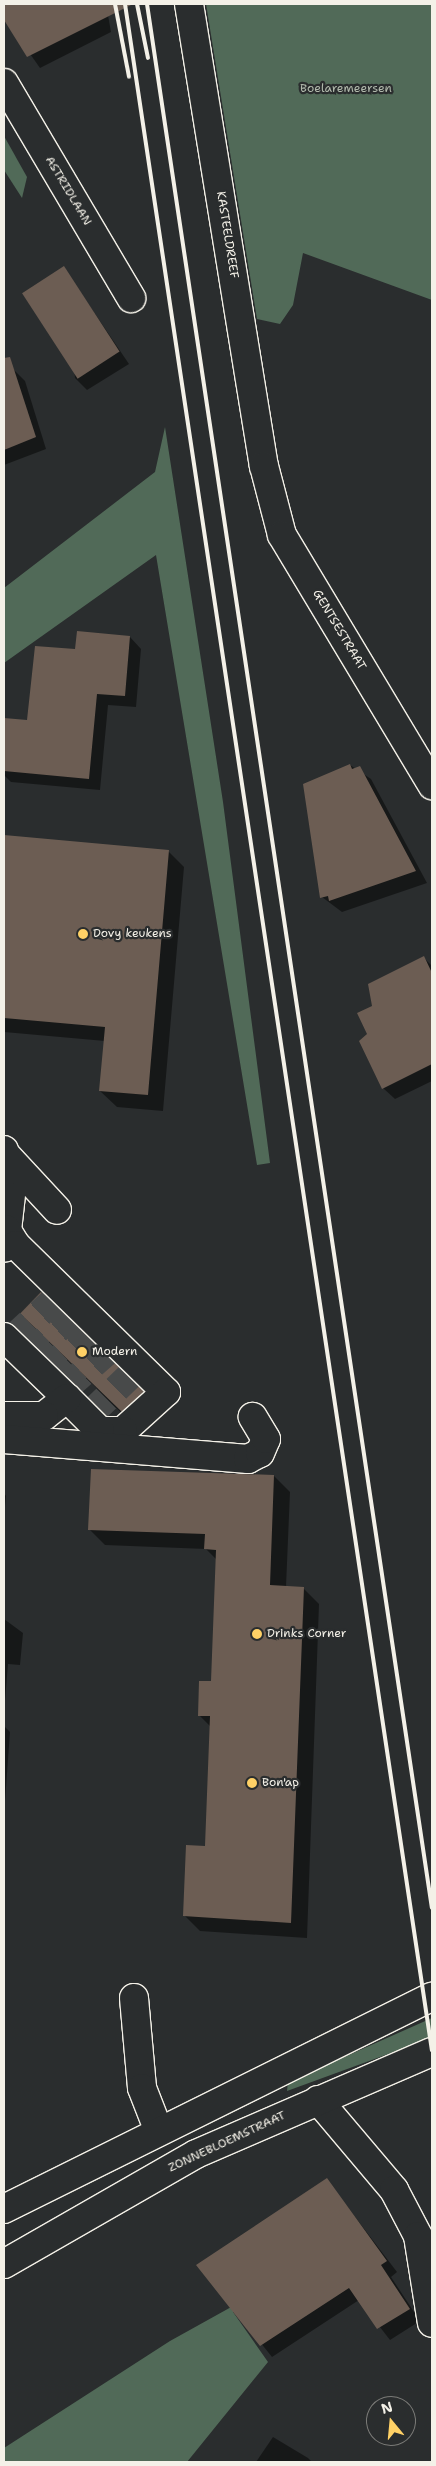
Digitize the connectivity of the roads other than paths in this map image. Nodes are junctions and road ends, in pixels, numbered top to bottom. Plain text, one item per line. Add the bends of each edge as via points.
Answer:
1 (189, 4) edge
2 (4, 83) edge
3 (131, 298) dead end
4 (264, 466) joint
5 (432, 785) edge
6 (6, 1154) edge
7 (57, 1210) dead end
8 (6, 1229) junction
9 (4, 1257) edge
10 (4, 1337) edge
11 (67, 1398) junction
12 (4, 1416) edge
13 (253, 1417) dead end
14 (4, 1439) edge
15 (432, 1997) edge
16 (134, 1998) dead end
17 (432, 2052) edge
18 (318, 2100) junction
19 (158, 2129) junction
20 (4, 2209) edge
21 (4, 2264) edge
22 (432, 2323) edge

1 - 4 street, KASTEELDREEF
2 - 3 street, ASTRIDLAAN
4 - 5 street, GENTSESTRAAT via 282,535
6 - 7 street
6 - 8 street via 12,1186
8 - 9 street
8 - 11 street via 16,1245 166,1392 123,1431 100,1432
10 - 11 street
11 - 12 street via 44,1416
13 - 14 street via 266,1439 260,1453 248,1459
15 - 19 street
16 - 19 street via 142,2088
17 - 18 street, ZONNEBLOEMSTRAAT
18 - 21 street, ZONNEBLOEMSTRAAT via 196,2154
18 - 22 street via 388,2183 418,2236
19 - 20 street

